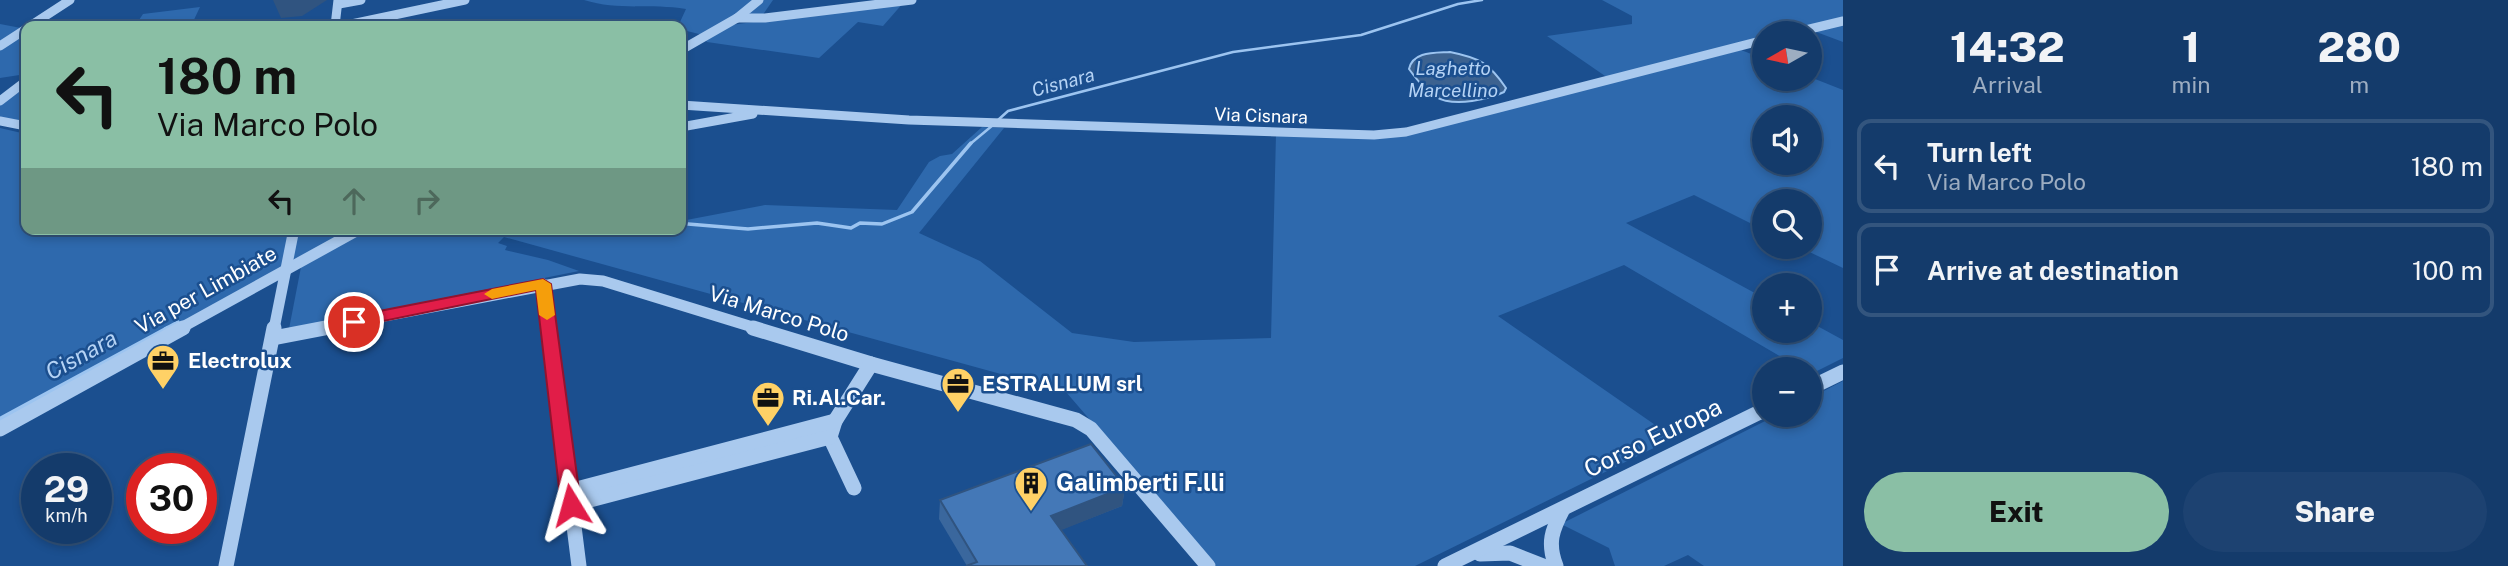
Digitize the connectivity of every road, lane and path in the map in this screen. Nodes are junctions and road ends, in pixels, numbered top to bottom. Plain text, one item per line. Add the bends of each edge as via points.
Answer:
1 (70, 0) edge
2 (361, 0) edge
3 (465, 0) edge
4 (759, 0) edge
5 (912, 0) edge
6 (339, 2) edge
7 (737, 18) junction
8 (37, 21) edge
9 (336, 21) edge
10 (365, 21) edge
11 (1843, 21) edge
12 (1822, 26) edge
13 (21, 32) edge
14 (1752, 43) edge
15 (0, 46) edge
16 (686, 47) edge
17 (21, 85) edge
18 (0, 101) edge
19 (686, 104) edge
20 (772, 111) junction
21 (0, 121) edge
22 (21, 125) edge
23 (686, 126) edge
24 (293, 235) edge
25 (349, 235) edge
26 (286, 270) junction
27 (543, 284) junction
28 (273, 338) junction
29 (872, 365) junction
30 (1843, 372) edge
31 (1822, 382) edge
32 (1752, 416) edge
33 (835, 421) junction
34 (0, 429) edge
35 (830, 437) junction
36 (854, 488) dead end
37 (570, 498) junction
38 (1563, 509) junction
39 (1465, 556) junction
40 (226, 566) edge
41 (579, 566) edge
42 (1208, 566) edge
43 (1445, 566) edge
44 (1543, 566) edge
45 (1556, 566) edge

1 - 8 street
2 - 6 street
3 - 10 street
4 - 7 street
5 - 7 street
6 - 9 street
7 - 16 street
11 - 12 street
13 - 15 street
14 - 20 street, Via Cisnara via 1406,132 1374,135 983,123
17 - 18 street
19 - 20 street, Via Cisnara
20 - 23 street
21 - 22 street
24 - 26 street
25 - 26 street, Via per Limbiate
26 - 28 street
26 - 34 street, Via per Limbiate
27 - 28 street, Via Marco Polo
27 - 29 street, Via Marco Polo via 603,281
27 - 37 street
28 - 40 street
29 - 33 street
29 - 42 street, Via Marco Polo via 1076,420 1091,429
30 - 31 street
32 - 38 street, Corso Europa
33 - 35 street
33 - 37 street
35 - 36 street
35 - 37 street
37 - 41 street
38 - 39 street, Corso Europa
38 - 45 street via 1549,538
39 - 43 street, Corso Europa
39 - 44 street via 1510,553

